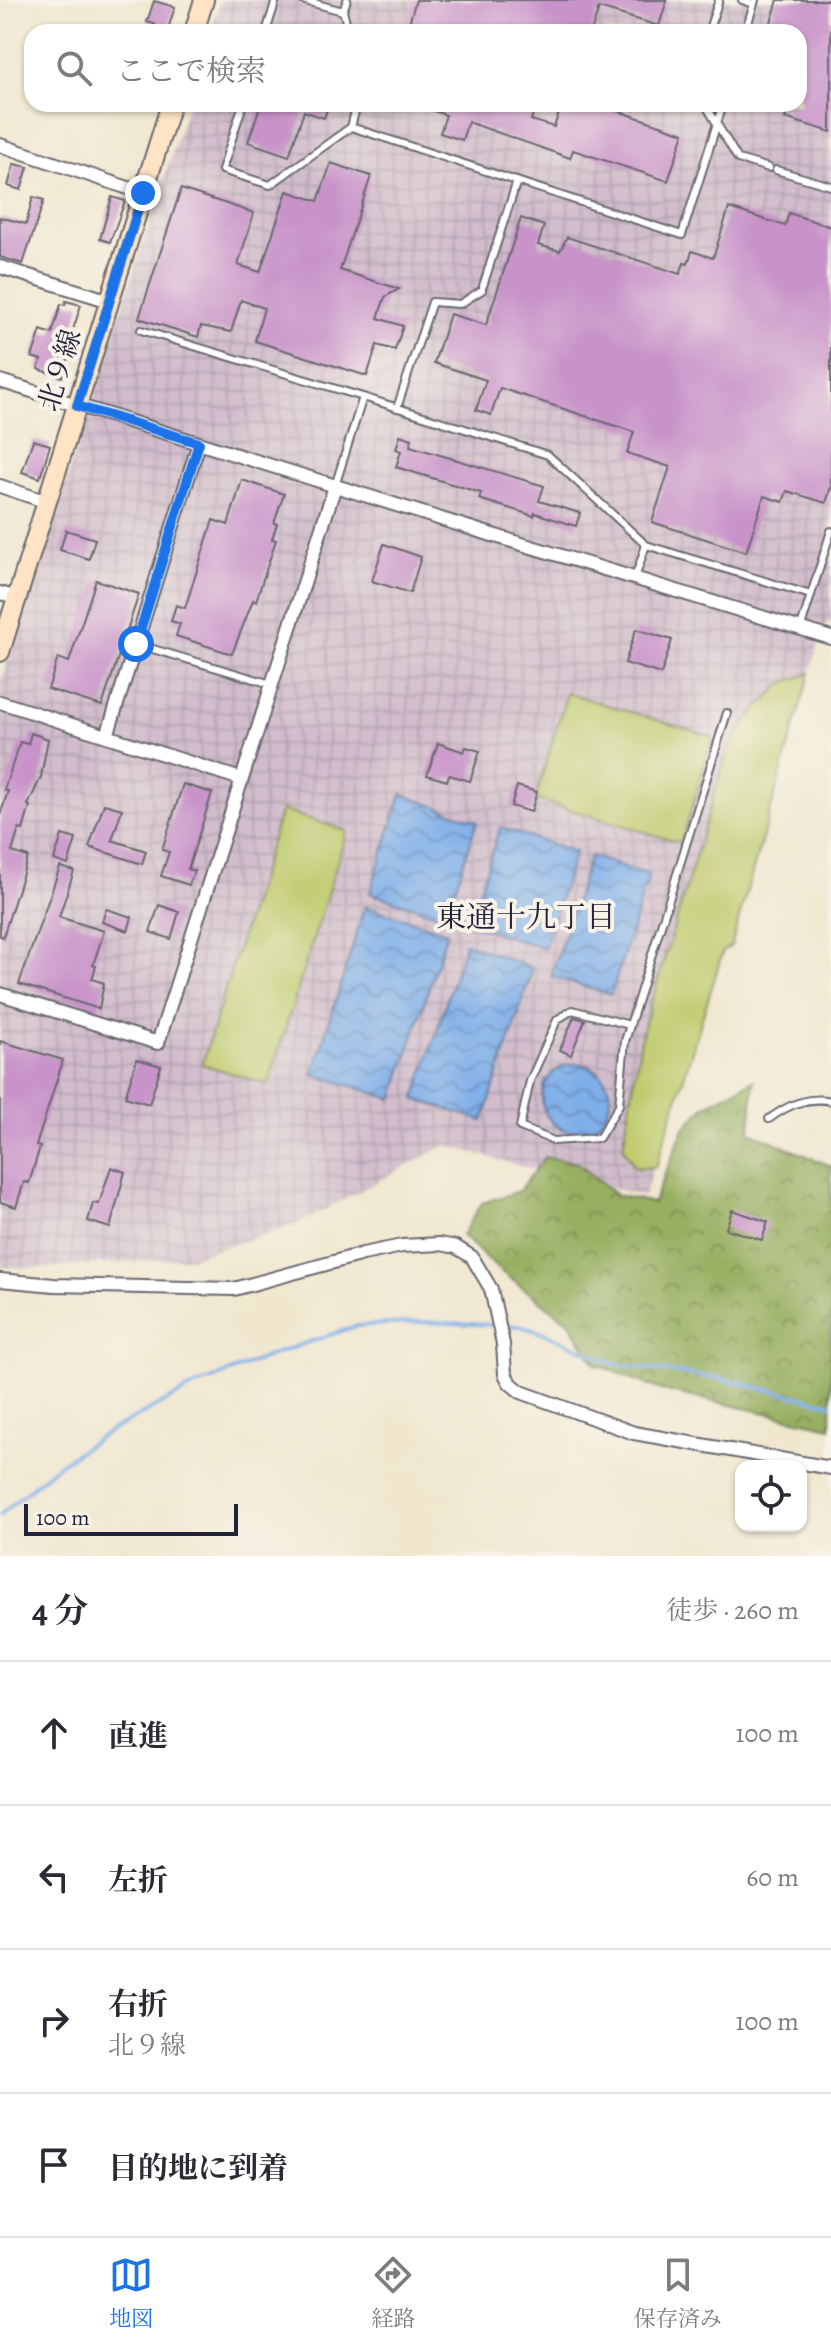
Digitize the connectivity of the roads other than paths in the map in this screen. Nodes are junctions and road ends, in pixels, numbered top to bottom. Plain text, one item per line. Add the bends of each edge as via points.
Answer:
1 (204, 0) edge
2 (276, 0) edge
3 (302, 0) edge
4 (347, 0) edge
5 (719, 0) edge
6 (742, 0) edge
7 (754, 2) edge
8 (343, 11) junction
9 (196, 24) edge
10 (268, 24) edge
11 (347, 24) edge
12 (711, 24) edge
13 (747, 24) edge
14 (168, 112) edge
15 (240, 112) edge
16 (355, 112) edge
17 (710, 112) edge
18 (720, 112) edge
19 (717, 123) junction
20 (351, 127) junction
21 (0, 145) edge
22 (517, 181) junction
23 (831, 186) edge
24 (143, 193) junction
25 (0, 267) edge
26 (110, 301) junction
27 (141, 330) dead end
28 (0, 381) edge
29 (363, 397) junction
30 (77, 406) junction
31 (397, 408) junction
32 (199, 443) junction
33 (0, 486) edge
34 (335, 486) junction
35 (47, 502) junction
36 (831, 531) edge
37 (646, 545) junction
38 (822, 558) junction
39 (831, 561) edge
40 (635, 578) junction
41 (8, 595) edge
42 (811, 595) junction
43 (801, 628) junction
44 (831, 638) edge
45 (136, 644) junction
46 (0, 652) edge
47 (272, 685) junction
48 (0, 702) edge
49 (727, 713) dead end
50 (107, 736) junction
51 (241, 779) junction
52 (0, 994) edge
53 (630, 1025) junction
54 (831, 1101) edge
55 (769, 1119) dead end
56 (0, 1280) edge
57 (831, 1468) edge

1 - 9 street
2 - 10 lane
3 - 8 lane
4 - 8 lane
5 - 12 lane
6 - 7 lane
7 - 13 lane
8 - 11 lane
14 - 24 street, 北９線
15 - 20 lane via 222,170 270,185
16 - 20 lane
17 - 19 lane
18 - 19 lane
19 - 22 lane via 682,235
19 - 23 lane via 738,159
20 - 22 lane
21 - 24 street
22 - 31 lane via 482,288 460,304 432,302
24 - 26 street, 北９線
25 - 26 street
26 - 30 street, 北９線
27 - 29 lane
28 - 30 street
29 - 31 lane
29 - 34 lane
30 - 32 street
30 - 35 street, 北９線
31 - 37 lane via 548,455
32 - 34 street
32 - 45 street
33 - 35 street
34 - 40 street
34 - 47 street
35 - 41 street, 北９線
36 - 38 lane
37 - 40 lane
37 - 42 lane
38 - 39 lane
38 - 42 lane
40 - 43 street
41 - 46 street, 北９線
42 - 43 lane
43 - 44 street
45 - 47 lane
45 - 50 street
47 - 51 street
48 - 50 street
49 - 53 lane
50 - 51 street
51 - 52 street via 158,1043
53 - 53 lane via 619,1105 599,1138 554,1141 520,1127 530,1081 557,1020 572,1010
54 - 55 lane via 820,1098 789,1105
56 - 57 street via 234,1289 402,1246 456,1247 472,1257 491,1289 505,1374 521,1392 634,1433

